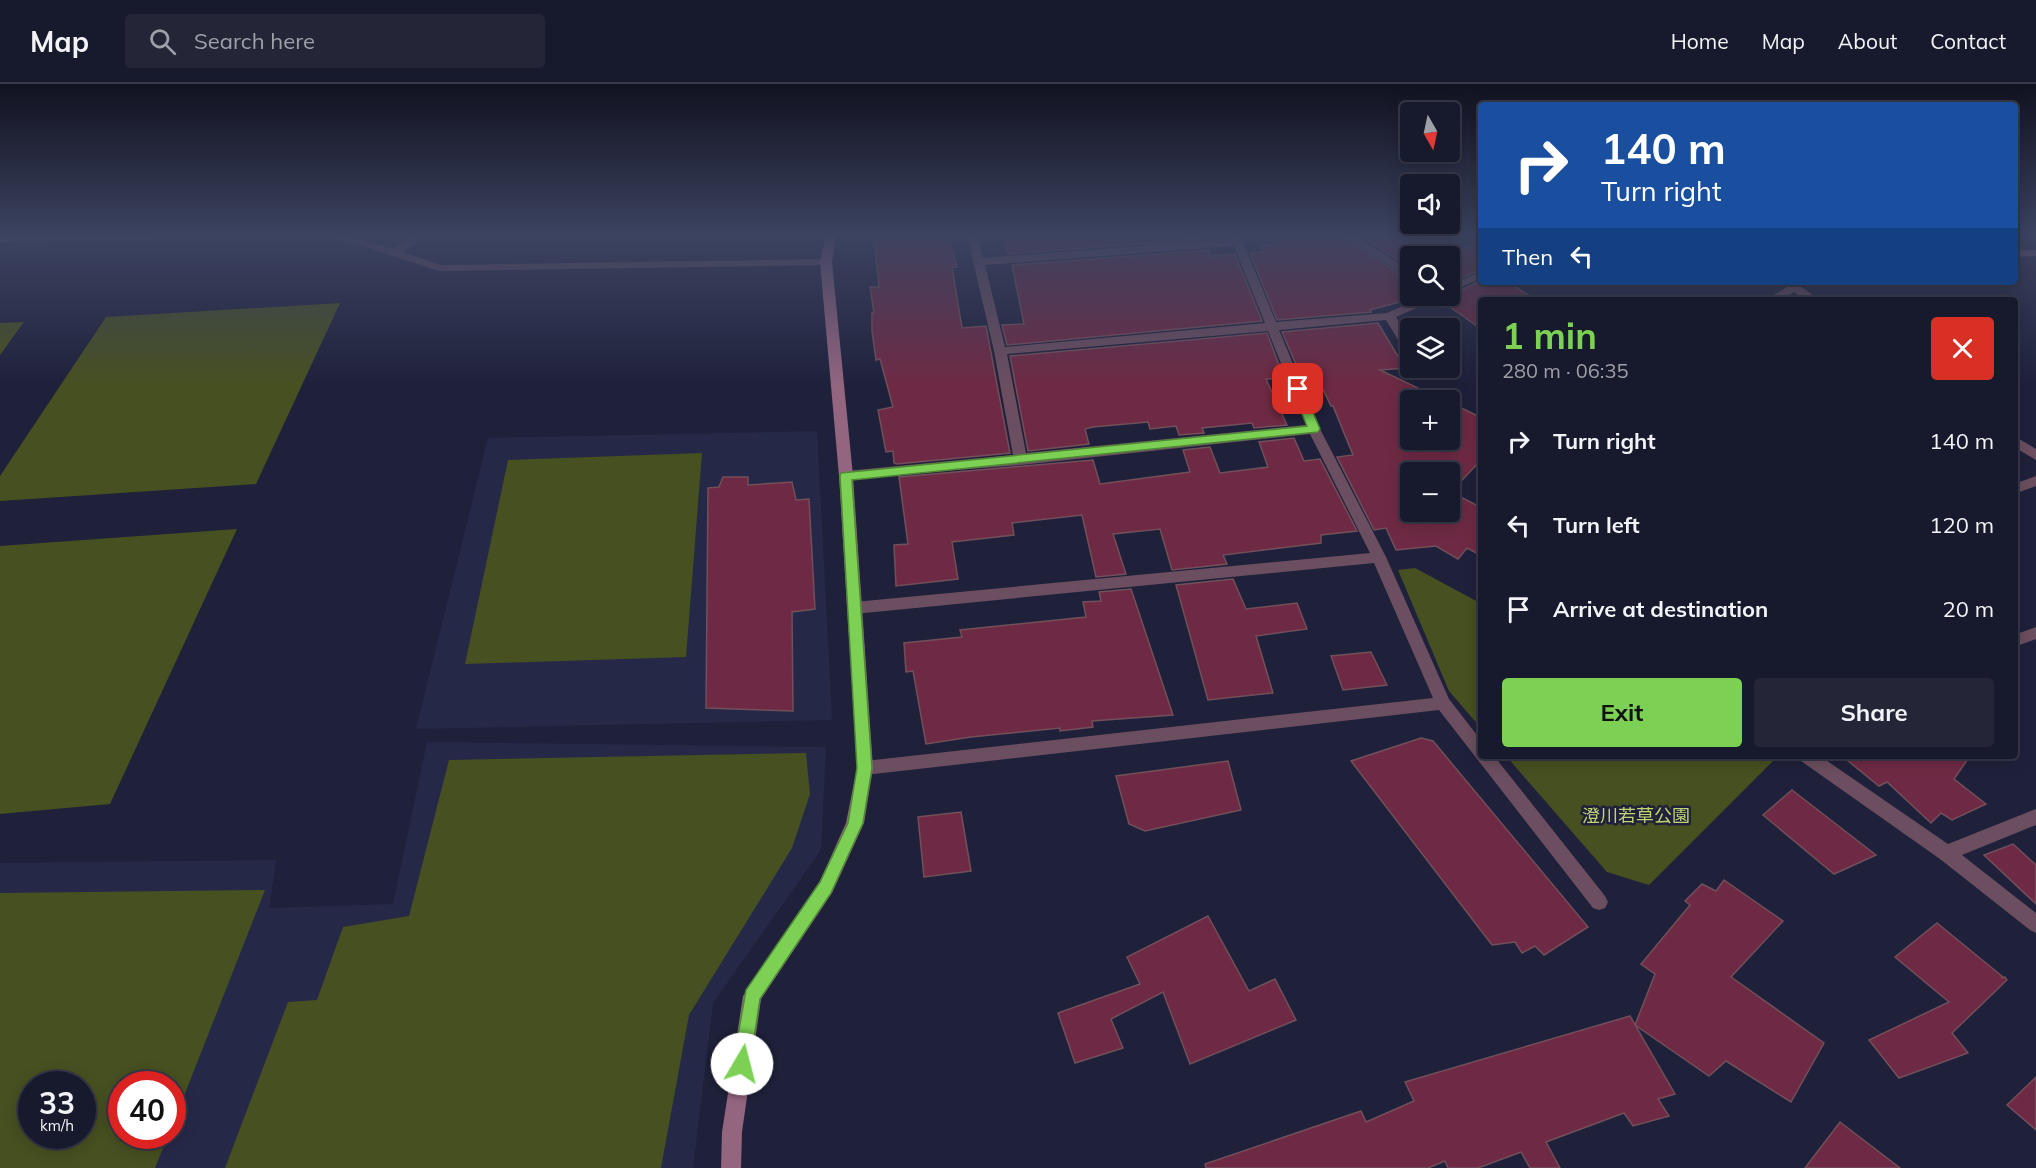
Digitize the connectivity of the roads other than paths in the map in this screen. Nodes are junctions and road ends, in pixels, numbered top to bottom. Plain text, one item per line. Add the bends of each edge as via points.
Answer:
1 (1791, 285) edge
2 (828, 286) edge
3 (985, 286) edge
4 (1256, 286) edge
5 (1792, 286) edge
6 (1776, 297) edge
7 (1809, 297) edge
8 (1412, 306) edge
9 (1389, 316) junction
10 (1273, 328) junction
11 (1400, 334) edge
12 (1000, 351) junction
13 (1314, 429) junction
14 (2018, 443) edge
15 (2036, 455) edge
16 (1021, 460) junction
17 (846, 476) junction
18 (2036, 481) edge
19 (2018, 488) edge
20 (1379, 557) junction
21 (854, 608) junction
22 (2036, 633) edge
23 (2018, 640) edge
24 (1443, 703) junction
25 (1478, 748) edge
26 (1487, 759) edge
27 (1811, 759) edge
28 (865, 768) junction
29 (2036, 817) edge
30 (1946, 853) junction
31 (1599, 902) dead end
32 (2036, 924) edge
33 (731, 1168) edge

1 - 6 street
2 - 17 street
3 - 12 street
4 - 10 street
5 - 7 street
8 - 9 street
9 - 10 street
9 - 11 street
10 - 12 street
10 - 13 street
12 - 16 street
13 - 16 street
13 - 20 street
14 - 15 street
16 - 17 street
17 - 21 street
18 - 19 street
20 - 21 street
20 - 24 street
21 - 28 street
22 - 23 street
24 - 25 street
24 - 28 street
26 - 31 street
27 - 30 street
28 - 33 street via 855,823 826,887 752,996 732,1132
29 - 30 street
30 - 32 street

